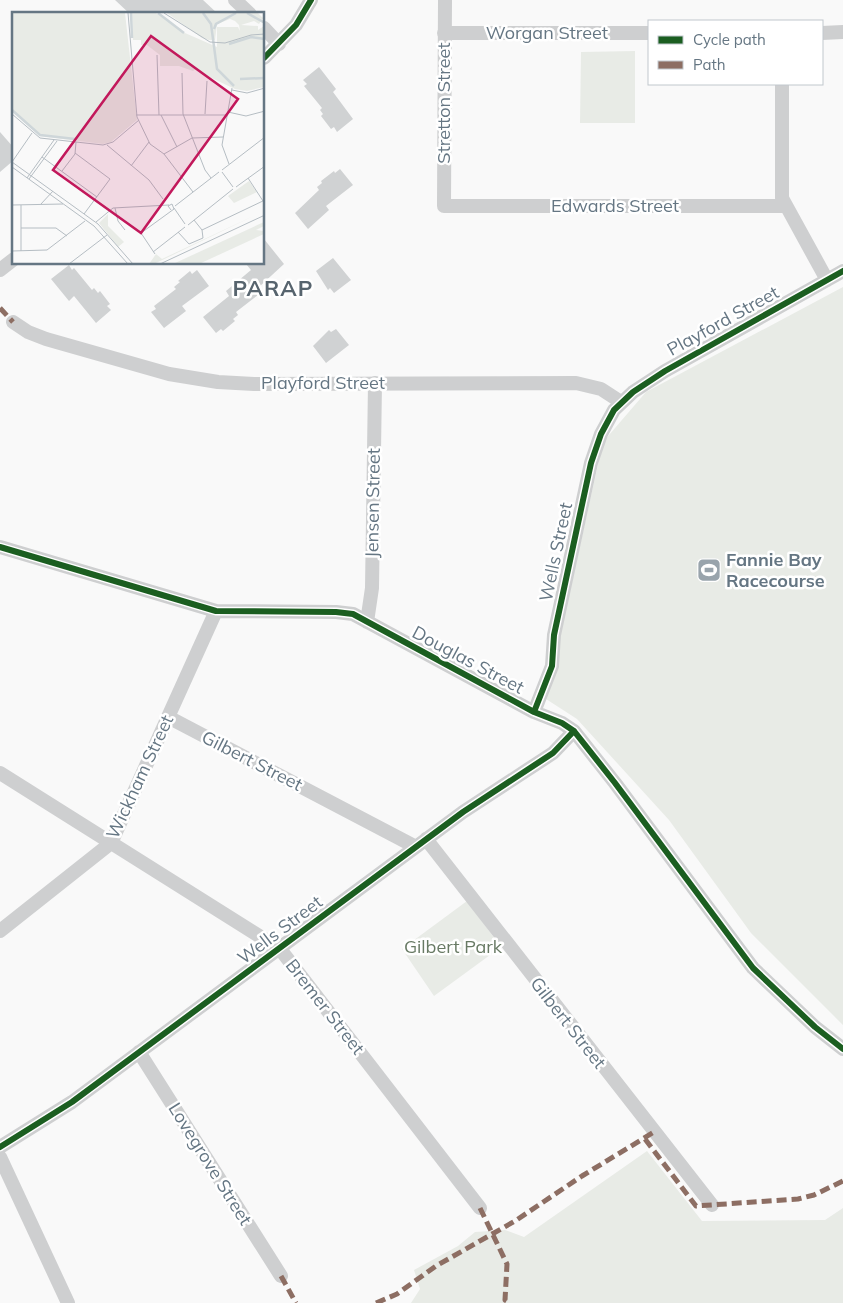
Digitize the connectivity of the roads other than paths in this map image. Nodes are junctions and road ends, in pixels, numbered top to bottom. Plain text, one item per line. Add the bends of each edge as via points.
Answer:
1 (235, 0) edge
2 (311, 0) edge
3 (445, 0) edge
4 (248, 12) edge
5 (265, 29) edge
6 (843, 32) edge
7 (444, 33) junction
8 (648, 33) edge
9 (823, 33) edge
10 (279, 44) junction
11 (265, 57) edge
12 (782, 85) edge
13 (444, 206) joint
14 (784, 206) junction
15 (12, 261) edge
16 (0, 270) edge
17 (843, 270) edge
18 (827, 280) junction
19 (13, 322) dead end
20 (375, 383) junction
21 (620, 402) junction
22 (0, 547) edge
23 (216, 611) junction
24 (367, 622) junction
25 (534, 712) junction
26 (168, 717) junction
27 (574, 732) junction
28 (0, 773) edge
29 (111, 843) junction
30 (421, 843) junction
31 (0, 931) edge
32 (280, 949) junction
33 (843, 1049) edge
34 (139, 1052) junction
35 (0, 1147) edge
36 (0, 1157) edge
37 (4, 1173) edge
38 (712, 1205) dead end
39 (480, 1208) dead end
40 (281, 1276) dead end
41 (68, 1303) edge

1 - 4 street
2 - 10 street via 296,25
3 - 7 street, Stretton Street
5 - 10 street
6 - 9 street
7 - 8 street, Worgan Street
7 - 13 street, Stretton Street
10 - 11 street
12 - 14 street via 780,190
13 - 14 street, Edwards Street
14 - 18 street
15 - 16 street
17 - 18 street, Playford Street
18 - 21 street, Playford Street via 665,371
19 - 20 street, Playford Street via 46,339 168,374 254,384
20 - 21 street, Playford Street via 576,383 601,389
20 - 24 street, Jensen Street via 372,588
21 - 25 street, Wells Street via 601,434 591,462 554,635 552,666
22 - 23 street, Douglas Street
23 - 24 street, Douglas Street via 346,612
23 - 26 street, Wickham Street
24 - 25 street, Douglas Street
25 - 27 street, Douglas Street via 562,723
26 - 29 street, Wickham Street
26 - 30 street, Gilbert Street
27 - 30 street, Wells Street via 538,764 483,798
27 - 33 street, Douglas Street via 753,968 814,1027
28 - 29 street, Bremer Street
29 - 31 street, Wickham Street
29 - 32 street, Bremer Street
30 - 32 street, Wells Street
30 - 38 street, Gilbert Street
32 - 34 street, Wells Street
32 - 39 street, Bremer Street
34 - 35 street, Wells Street via 72,1102
34 - 40 street, Lovegrove Street
36 - 37 street
37 - 41 street

